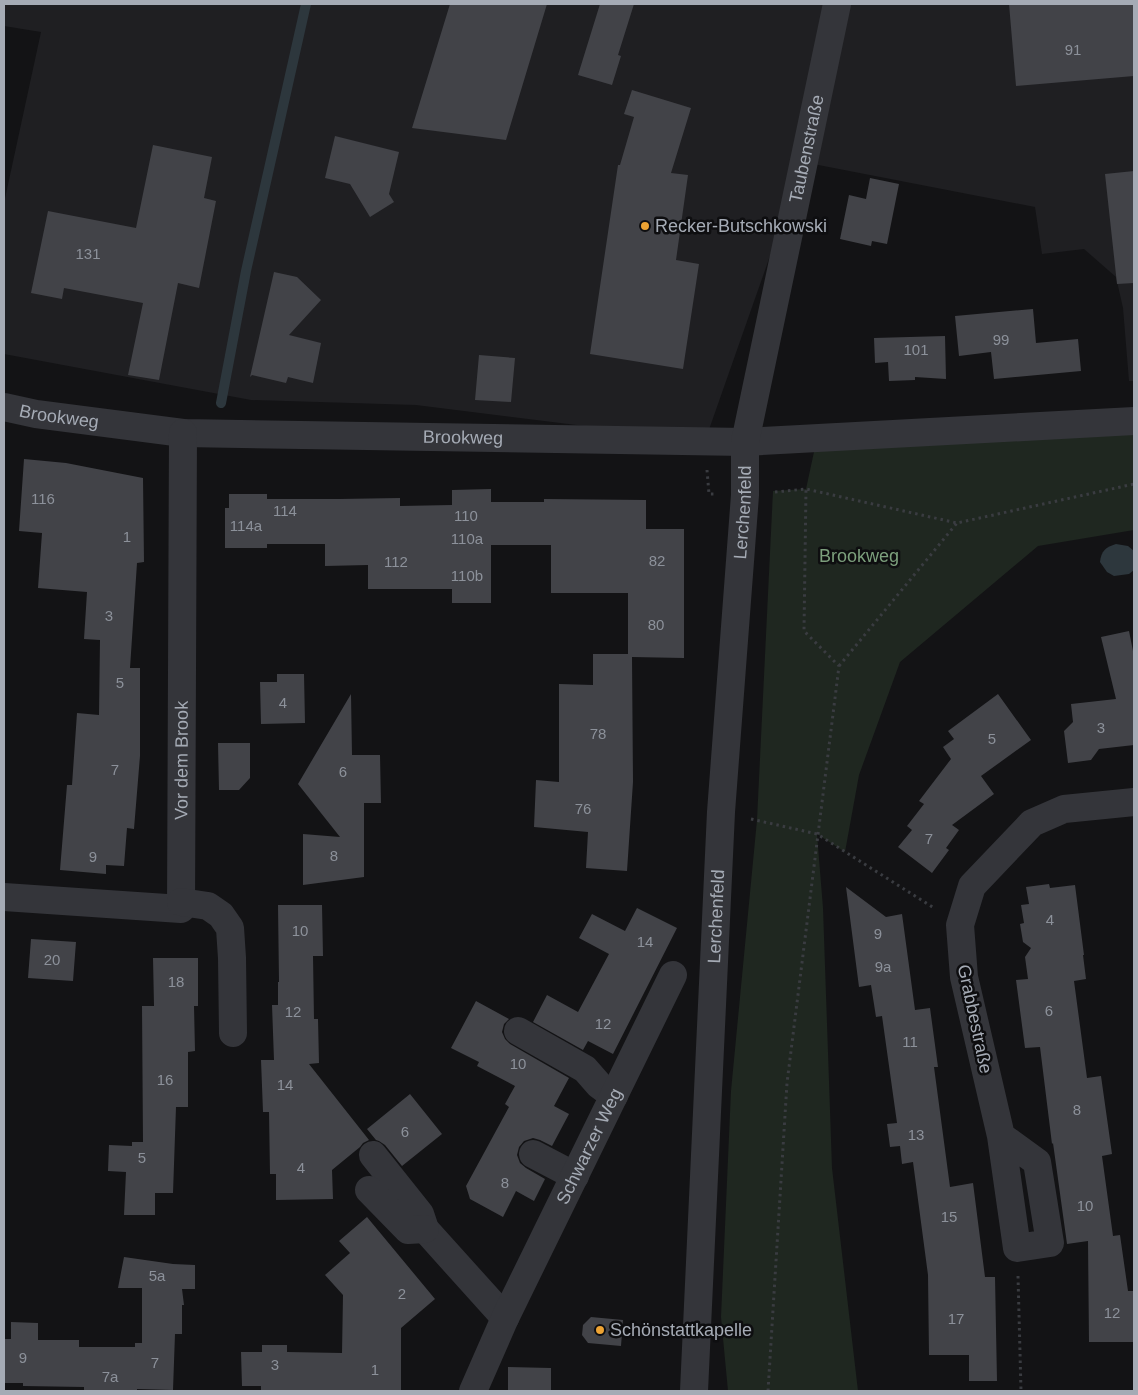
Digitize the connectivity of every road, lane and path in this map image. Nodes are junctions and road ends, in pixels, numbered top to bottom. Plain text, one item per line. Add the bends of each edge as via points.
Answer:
1 (837, 4) edge
2 (4, 407) edge
3 (1134, 421) edge
4 (183, 433) junction
5 (745, 442) junction
6 (1134, 484) edge
7 (957, 523) junction
8 (839, 666) junction
9 (1134, 802) edge
10 (721, 812) junction
11 (817, 834) junction
12 (4, 897) edge
13 (181, 902) junction
14 (960, 925) junction
15 (673, 976) dead end
16 (518, 1031) dead end
17 (233, 1033) dead end
18 (614, 1096) junction
19 (533, 1154) dead end
20 (373, 1155) dead end
21 (575, 1176) junction
22 (369, 1190) dead end
23 (425, 1229) junction
24 (1017, 1248) joint
25 (506, 1318) junction
26 (472, 1391) edge
27 (694, 1391) edge
28 (768, 1391) edge
29 (1021, 1391) edge

1 - 5 street, Taubenstraße
2 - 4 street, Brookweg
3 - 5 street, Brookweg
4 - 5 street, Brookweg
4 - 13 street, Vor dem Brook
5 - 10 street, Lerchenfeld via 745,495
6 - 7 path
7 - 8 path
7 - 8 path via 806,489 804,631
8 - 11 path
9 - 14 street, Grabbestraße via 1064,809 1032,823 972,886
10 - 11 path
10 - 27 street, Lerchenfeld
11 - 14 path
11 - 28 path via 787,1083
12 - 13 street via 181,908
13 - 17 street via 208,906 221,915 230,928
14 - 24 street, Grabbestraße via 964,977 1001,1136
15 - 18 street, Schwarzer Weg
16 - 18 street via 585,1069
18 - 21 street, Schwarzer Weg
19 - 21 street
20 - 23 street via 420,1214
21 - 25 street, Schwarzer Weg
22 - 23 street via 408,1230
23 - 25 street
24 - 29 path
25 - 26 street, Schwarzer Weg

